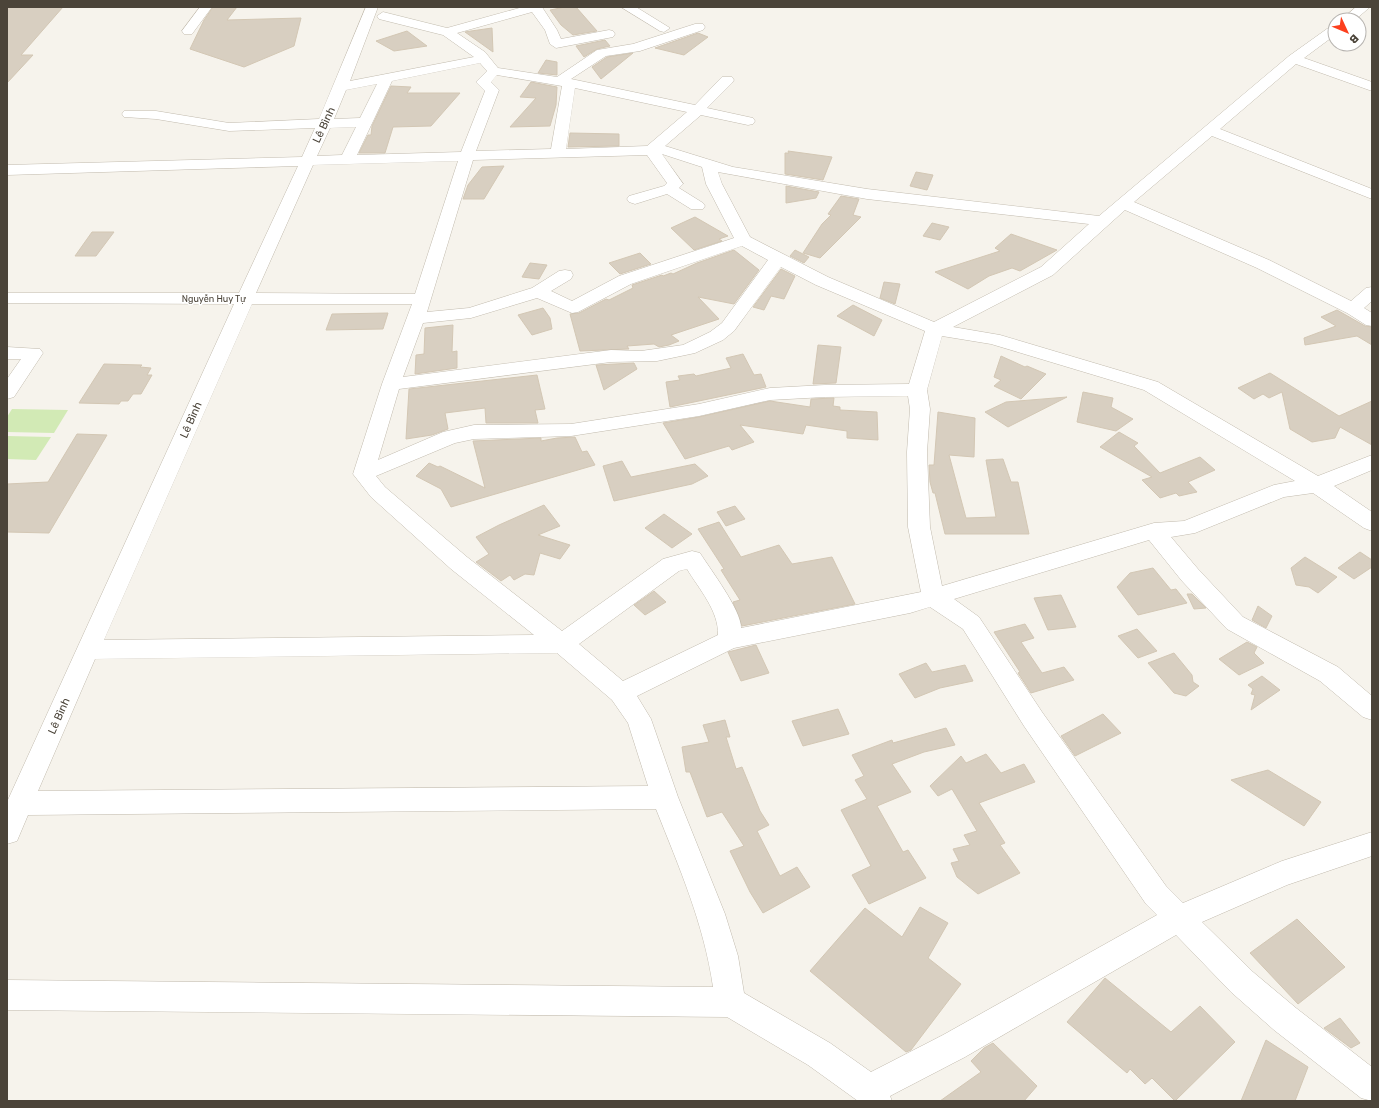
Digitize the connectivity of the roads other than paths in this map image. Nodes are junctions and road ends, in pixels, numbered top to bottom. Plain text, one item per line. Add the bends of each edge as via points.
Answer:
1 (206, 7) edge
2 (535, 7) edge
3 (627, 7) edge
4 (378, 11) edge
5 (699, 27) dead end
6 (664, 28) dead end
7 (188, 31) dead end
8 (447, 32) junction
9 (609, 34) dead end
10 (1327, 35) edge
11 (483, 59) junction
12 (1294, 59) junction
13 (494, 71) junction
14 (386, 78) junction
15 (727, 80) dead end
16 (564, 82) junction
17 (341, 87) junction
18 (1372, 87) edge
19 (698, 111) junction
20 (129, 114) dead end
21 (748, 121) dead end
22 (366, 122) junction
23 (325, 123) junction
24 (1210, 130) junction
25 (651, 150) junction
26 (558, 152) junction
27 (467, 156) junction
28 (348, 159) junction
29 (308, 160) junction
30 (708, 163) junction
31 (7, 170) edge
32 (669, 189) junction
33 (1372, 194) edge
34 (635, 199) dead end
35 (1123, 203) junction
36 (697, 206) dead end
37 (1102, 221) junction
38 (743, 240) junction
39 (778, 259) junction
40 (564, 275) dead end
41 (538, 292) junction
42 (1372, 292) edge
43 (7, 298) edge
44 (421, 299) junction
45 (246, 300) junction
46 (1353, 309) junction
47 (416, 318) junction
48 (1372, 321) edge
49 (935, 330) junction
50 (7, 353) edge
51 (391, 384) junction
52 (917, 390) junction
53 (7, 394) edge
54 (1372, 462) edge
55 (363, 474) junction
56 (1316, 485) junction
57 (1372, 523) edge
58 (1154, 531) junction
59 (933, 597) junction
60 (729, 640) junction
61 (562, 644) junction
62 (88, 650) junction
63 (621, 693) junction
64 (1372, 710) edge
65 (665, 798) junction
66 (20, 803) junction
67 (7, 832) edge
68 (1372, 844) edge
69 (1178, 918) junction
70 (7, 994) edge
71 (730, 1002) junction
72 (1372, 1087) edge
73 (873, 1096) edge

1 - 7 street
2 - 8 street
2 - 9 street via 551,30 556,44
3 - 6 street
4 - 8 street
4 - 17 street, Lê Bình
5 - 16 street via 635,48 602,54
8 - 11 street
10 - 12 street
11 - 13 street
11 - 14 street
12 - 18 street
12 - 24 street
13 - 16 street
13 - 27 street via 484,82 492,90
14 - 17 street
14 - 22 street
15 - 19 street
16 - 19 street
16 - 26 street
17 - 23 street, Lê Bình
19 - 21 street
19 - 25 street
20 - 23 street via 156,115 229,127
22 - 23 street
22 - 28 street
23 - 29 street, Lê Bình
24 - 33 street
24 - 35 street
25 - 26 street
25 - 30 street via 663,150
25 - 32 street via 675,184
26 - 27 street
27 - 28 street
27 - 44 street
28 - 29 street
29 - 31 street
29 - 45 street, Lê Bình
30 - 37 street via 731,171 867,194
30 - 38 street via 714,184
32 - 34 street
32 - 36 street
35 - 37 street
35 - 46 street via 1263,264
37 - 49 street via 1047,270
38 - 39 street
38 - 41 street via 625,280 572,308
39 - 49 street
39 - 51 street via 719,337 699,346 657,356 611,356
40 - 41 street
41 - 47 street via 471,313
42 - 46 street
43 - 45 street, Nguyễn Huy Tự
44 - 45 street, Nguyễn Huy Tự
44 - 47 street
45 - 62 street, Lê Bình
46 - 48 street
47 - 51 street
49 - 52 street
49 - 56 street via 994,339 1151,386
50 - 53 street via 34,353
51 - 55 street
52 - 55 street via 770,394 699,410 571,430 474,432 450,437
52 - 59 street via 920,409 917,452 919,526
54 - 56 street
55 - 61 street via 378,492 459,563
56 - 57 street
56 - 58 street via 1281,490 1187,528
58 - 59 street
58 - 64 street via 1190,575 1235,623 1329,674
59 - 60 street via 910,604
59 - 69 street via 971,624 1032,719 1142,876
60 - 61 street via 730,624 724,609 692,559 671,565
60 - 63 street
61 - 62 street
61 - 63 street
62 - 66 street, Lê Bình
63 - 65 street via 639,719
65 - 66 street
65 - 71 street via 711,914 723,956
66 - 67 street, Lê Bình
68 - 69 street via 1282,874
69 - 72 street via 1248,988
69 - 73 street via 954,1046
70 - 71 street
71 - 73 street via 819,1054

